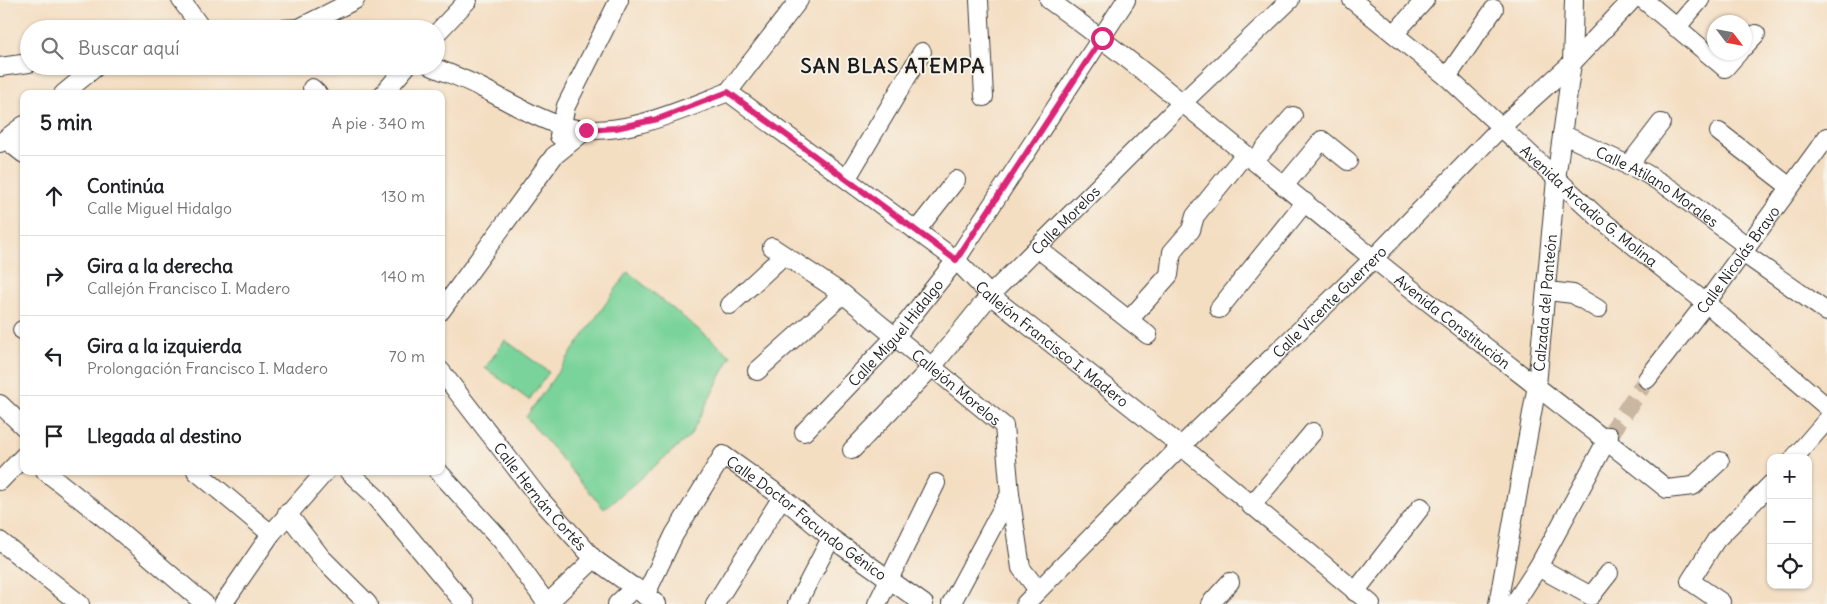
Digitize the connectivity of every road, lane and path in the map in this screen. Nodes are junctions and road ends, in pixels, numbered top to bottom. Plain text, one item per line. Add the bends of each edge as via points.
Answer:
1 (181, 0) edge
2 (354, 0) edge
3 (468, 0) edge
4 (620, 0) edge
5 (979, 0) edge
6 (1049, 0) edge
7 (1126, 0) edge
8 (1290, 0) edge
9 (1352, 0) edge
10 (1425, 0) edge
11 (1574, 0) edge
12 (1632, 0) edge
13 (1644, 0) edge
14 (1700, 0) edge
15 (796, 1) edge
16 (1494, 9) dead end
17 (195, 20) edge
18 (311, 20) edge
19 (445, 24) edge
20 (1676, 28) junction
21 (1395, 33) junction
22 (1102, 38) junction
23 (922, 52) dead end
24 (1707, 53) edge
25 (1715, 60) edge
26 (1732, 60) edge
27 (1572, 63) junction
28 (20, 64) edge
29 (0, 67) edge
30 (445, 72) edge
31 (86, 75) edge
32 (399, 75) edge
33 (1447, 77) junction
34 (68, 90) edge
35 (386, 90) edge
36 (728, 92) junction
37 (984, 98) dead end
38 (1182, 103) junction
39 (1293, 116) dead end
40 (1660, 122) dead end
41 (561, 126) junction
42 (1501, 127) junction
43 (20, 128) edge
44 (586, 130) junction
45 (1719, 132) dead end
46 (1562, 134) junction
47 (1827, 137) edge
48 (3, 142) edge
49 (20, 152) edge
50 (554, 156) junction
51 (1249, 158) junction
52 (1348, 161) dead end
53 (1628, 166) junction
54 (847, 178) junction
55 (1556, 179) junction
56 (956, 180) dead end
57 (1284, 186) junction
58 (1790, 187) junction
59 (1305, 202) junction
60 (916, 231) junction
61 (1037, 248) junction
62 (1745, 249) junction
63 (1373, 259) junction
64 (956, 260) junction
65 (1548, 291) junction
66 (843, 294) junction
67 (990, 295) junction
68 (1706, 303) junction
69 (445, 306) edge
70 (730, 306) dead end
71 (1219, 308) dead end
72 (1598, 309) dead end
73 (1827, 312) edge
74 (1129, 320) junction
75 (1148, 335) dead end
76 (896, 336) junction
77 (932, 367) junction
78 (757, 371) dead end
79 (445, 376) edge
80 (1647, 379) tunnel mouth
81 (1538, 385) junction
82 (0, 404) edge
83 (1827, 407) edge
84 (1827, 420) edge
85 (20, 423) edge
86 (804, 432) dead end
87 (1313, 432) dead end
88 (1608, 438) junction
89 (1180, 446) junction
90 (852, 450) dead end
91 (1797, 454) edge
92 (20, 459) edge
93 (1720, 461) dead end
94 (2, 475) edge
95 (50, 475) edge
96 (201, 475) edge
97 (322, 475) edge
98 (352, 475) edge
99 (442, 475) edge
100 (936, 483) dead end
101 (1767, 488) edge
102 (1010, 494) junction
103 (782, 497) junction
104 (1251, 506) junction
105 (1421, 507) dead end
106 (287, 513) junction
107 (271, 534) junction
108 (830, 538) junction
109 (0, 541) edge
110 (594, 559) junction
111 (1538, 567) junction
112 (1609, 573) dead end
113 (889, 578) junction
114 (1230, 582) dead end
115 (1038, 590) junction
116 (1355, 592) junction
117 (646, 596) edge
118 (1721, 602) dead end
119 (80, 604) edge
120 (205, 604) edge
121 (223, 604) edge
122 (368, 604) edge
123 (465, 604) edge
124 (547, 604) edge
125 (618, 604) edge
126 (715, 604) edge
127 (797, 604) edge
128 (877, 604) edge
129 (924, 604) edge
130 (951, 604) edge
131 (1025, 604) edge
132 (1210, 604) edge
133 (1372, 604) edge
134 (1498, 604) edge
135 (1514, 604) edge

1 - 17 street
2 - 18 street
3 - 19 street
4 - 41 street via 566,106
5 - 37 street
6 - 22 street, Avenida Constitución
7 - 22 street, Calle Miguel Hidalgo
8 - 38 street, Calle Morelos
9 - 21 street, Avenida Arcadio G. Molina
10 - 21 street
11 - 27 street, Calzada del Panteón
12 - 27 street, Calle Vicente Guerrero
13 - 20 street
14 - 20 street
15 - 36 street
16 - 33 street
20 - 24 street
21 - 33 street, Avenida Arcadio G. Molina
22 - 38 street, Avenida Constitución
22 - 64 street, Calle Miguel Hidalgo
23 - 54 street
25 - 26 street via 1725,68
27 - 42 street, Calle Vicente Guerrero
27 - 46 street, Calzada del Panteón
28 - 29 street
30 - 41 street
31 - 34 street
32 - 35 street
33 - 42 street, Avenida Arcadio G. Molina
36 - 44 street via 658,119 616,128
36 - 54 street, Callejón Francisco I. Madero
38 - 51 street, Avenida Constitución
38 - 61 street, Calle Morelos
39 - 51 street
40 - 53 street
41 - 44 street
41 - 50 street
42 - 55 street, Avenida Arcadio G. Molina
42 - 63 street, Calle Vicente Guerrero
43 - 48 street
44 - 50 street
45 - 58 street
46 - 53 street, Calle Atilano Morales
46 - 55 street, Calzada del Panteón
47 - 58 street, Calle Nicolás Bravo
48 - 49 street
50 - 69 street
51 - 57 street, Avenida Constitución
51 - 74 street via 1195,216 1191,230 1172,252 1169,274
52 - 57 street via 1322,140
53 - 62 street, Calle Atilano Morales via 1671,190
54 - 60 street, Callejón Francisco I. Madero
55 - 65 street, Calzada del Panteón
55 - 68 street, Avenida Arcadio G. Molina via 1599,218
56 - 60 street
57 - 59 street, Avenida Constitución
58 - 62 street, Calle Nicolás Bravo
59 - 63 street, Avenida Constitución
59 - 71 street
60 - 64 street, Callejón Francisco I. Madero
61 - 67 street, Calle Morelos
61 - 74 street
62 - 68 street, Calle Nicolás Bravo
62 - 73 street, Calle Atilano Morales
63 - 81 street, Avenida Constitución
63 - 89 street, Calle Vicente Guerrero
64 - 67 street, Callejón Francisco I. Madero
64 - 76 street, Calle Miguel Hidalgo
65 - 72 street via 1573,294
65 - 81 street, Calzada del Panteón
66 - 70 street, Callejón Morelos via 778,252
66 - 76 street, Callejón Morelos
66 - 78 street
67 - 77 street, Calle Morelos
67 - 89 street, Callejón Francisco I. Madero
68 - 80 street, Calle Nicolás Bravo
68 - 83 street, Avenida Arcadio G. Molina
74 - 75 street
76 - 77 street, Callejón Morelos
76 - 86 street, Calle Miguel Hidalgo
77 - 90 street, Calle Morelos
77 - 102 street, Callejón Morelos via 1004,426
79 - 110 street, Calle Hernán Cortés via 539,498
81 - 88 street, Avenida Constitución
81 - 134 street, Calzada del Panteón
82 - 85 street
84 - 91 street
87 - 104 street
88 - 93 street, Avenida Constitución via 1667,489 1694,486
88 - 111 street
89 - 104 street, Callejón Francisco I. Madero
89 - 115 street, Calle Vicente Guerrero
92 - 94 street
95 - 120 street
96 - 107 street
97 - 106 street
98 - 123 street via 376,497
99 - 124 street via 502,541
100 - 113 street
101 - 118 street via 1716,540 1690,581
102 - 115 street, Callejón Morelos via 1021,568
102 - 130 street
103 - 108 street, Calle Doctor Facundo Génico
103 - 117 street, Calle Doctor Facundo Génico via 723,455 674,535
103 - 126 street
104 - 116 street, Callejón Francisco I. Madero
105 - 116 street
106 - 107 street
106 - 122 street via 321,557
107 - 121 street
108 - 113 street, Calle Doctor Facundo Génico
108 - 127 street
109 - 119 street
110 - 117 street, Calle Hernán Cortés
110 - 124 street
111 - 112 street via 1591,596
111 - 135 street
113 - 128 street
113 - 129 street, Calle Doctor Facundo Génico
114 - 132 street
115 - 131 street, Calle Vicente Guerrero
116 - 133 street, Callejón Francisco I. Madero
117 - 125 street

